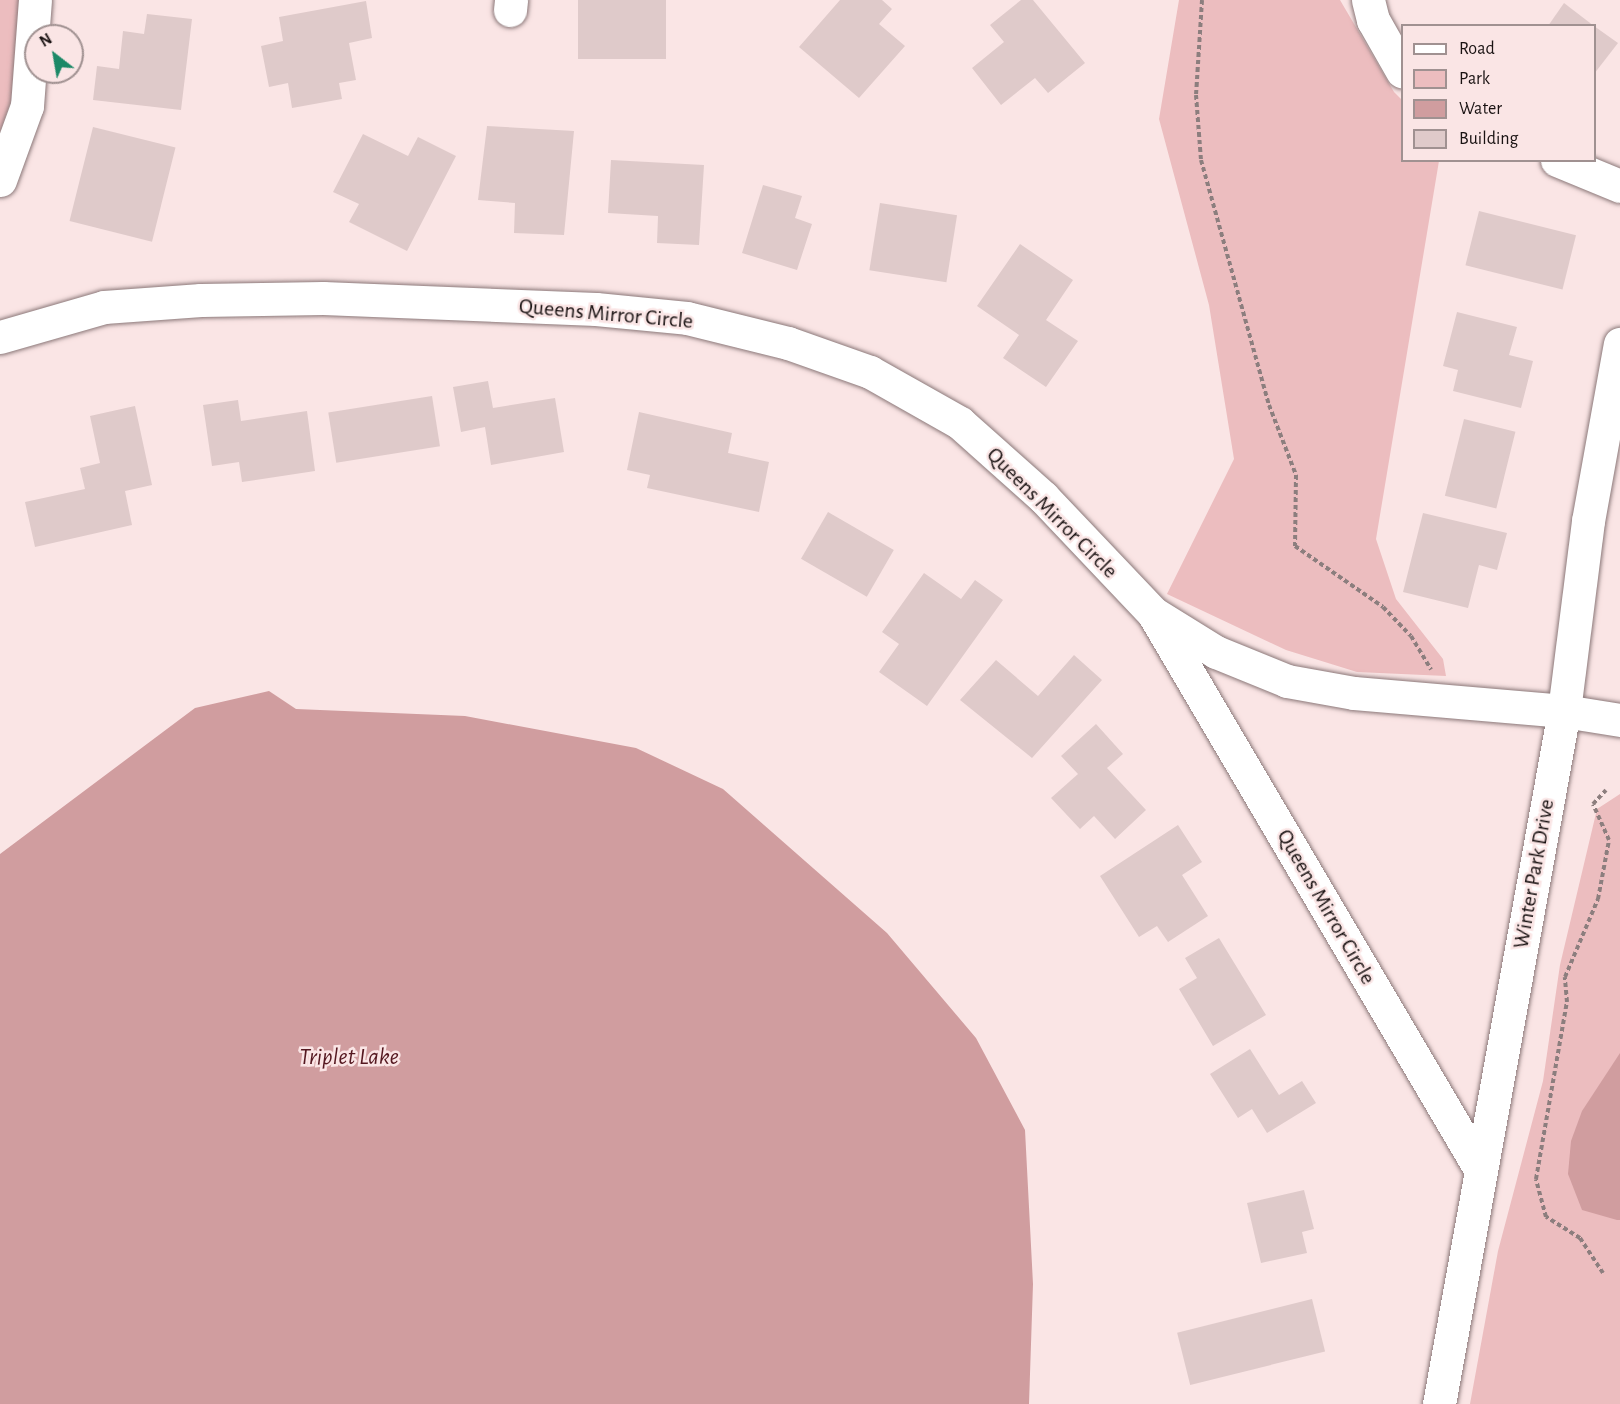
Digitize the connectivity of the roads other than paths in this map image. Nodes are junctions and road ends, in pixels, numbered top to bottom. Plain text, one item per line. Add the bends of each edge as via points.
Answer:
1 (35, 0) edge
2 (1368, 0) edge
3 (1401, 69) edge
4 (1562, 162) edge
5 (0, 180) edge
6 (1620, 186) edge
7 (0, 337) edge
8 (1620, 344) edge
9 (1153, 613) junction
10 (1564, 711) junction
11 (1620, 720) edge
12 (1480, 1169) junction
13 (1439, 1404) edge

1 - 5 street via 27,106
2 - 3 street via 1373,20
4 - 6 street
7 - 9 street, Queens Mirror Circle via 104,307 201,300 323,297 596,309 687,318 788,343 870,372 960,423 1043,497 1103,565
8 - 10 street, Winter Park Drive via 1588,521
9 - 10 street, Queens Mirror Circle via 1216,652 1287,681 1354,693
9 - 12 street, Queens Mirror Circle
10 - 11 street, Queens Mirror Circle
10 - 12 street, Winter Park Drive
12 - 13 street, Winter Park Drive

